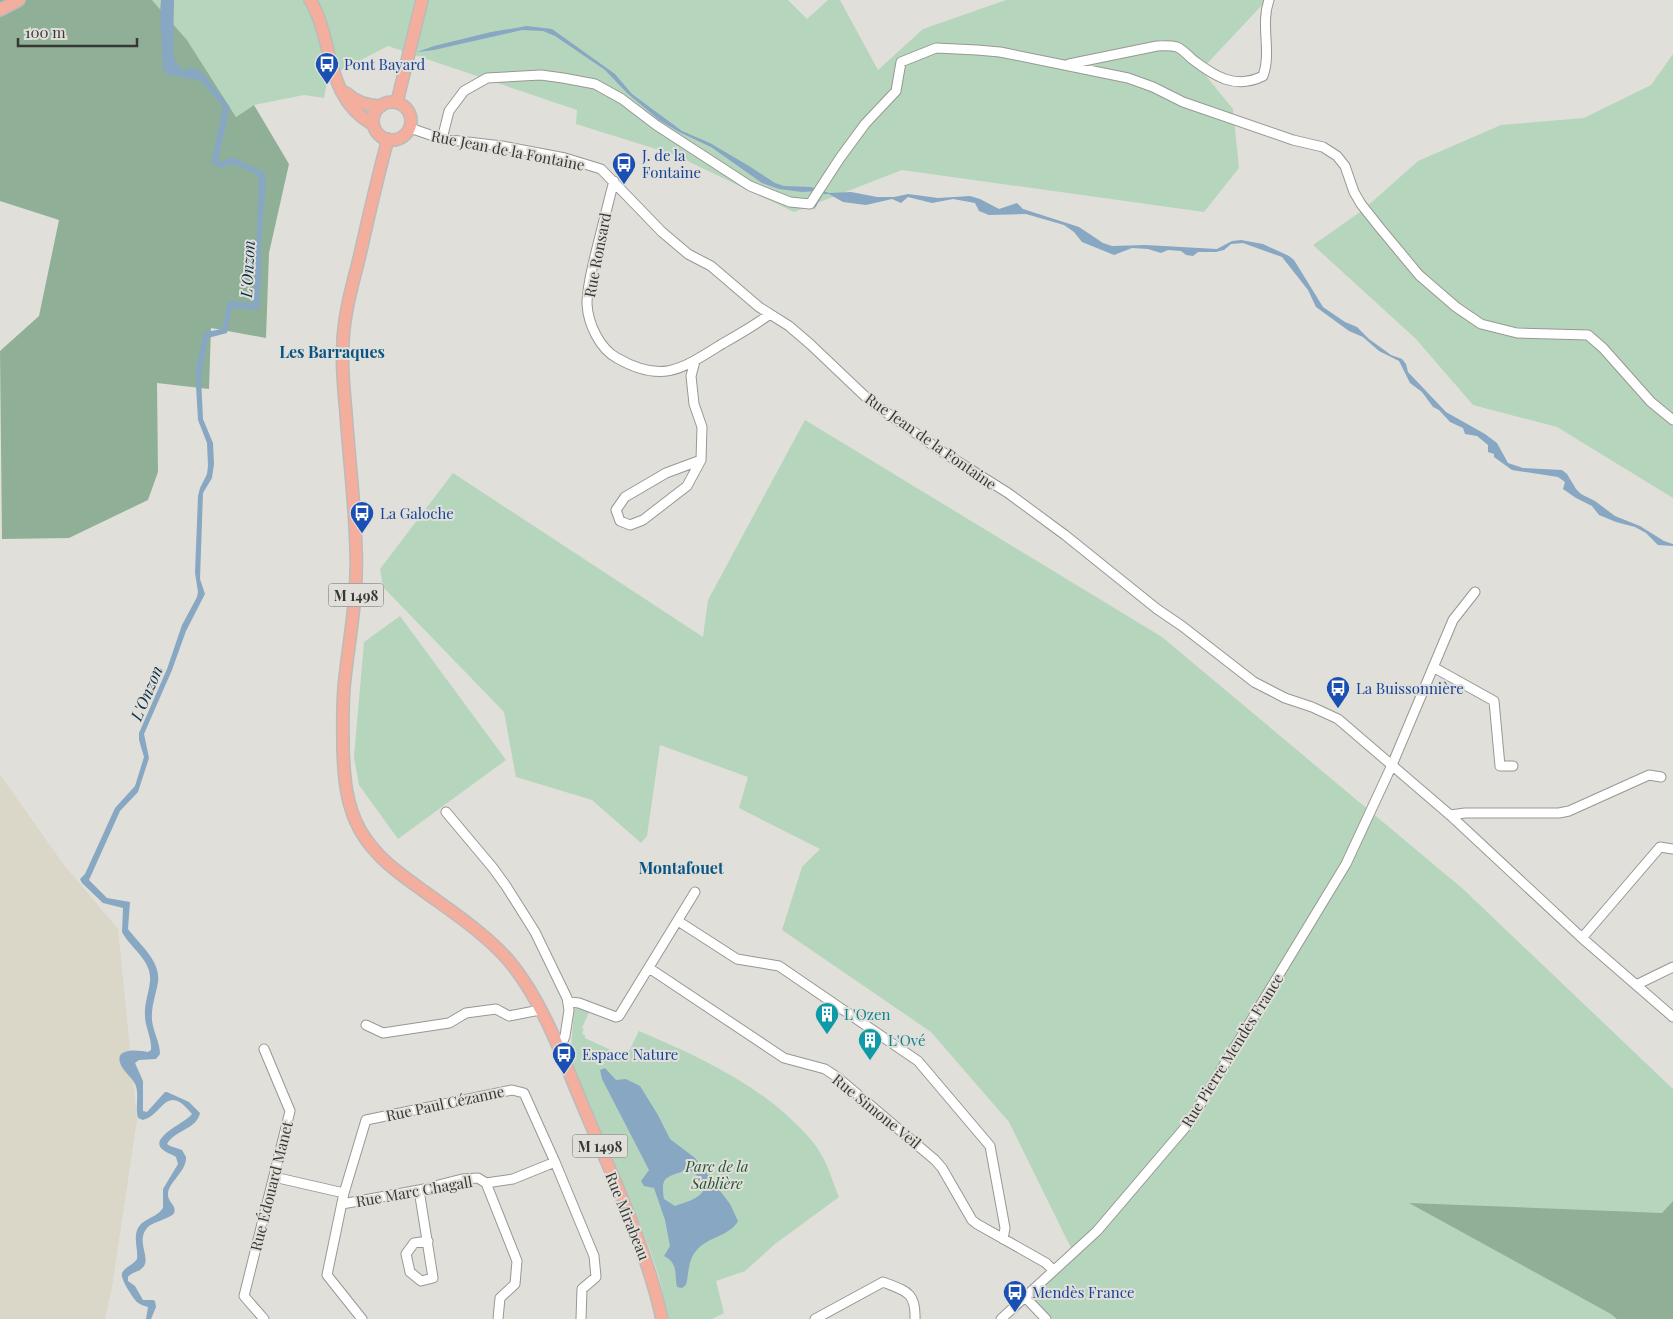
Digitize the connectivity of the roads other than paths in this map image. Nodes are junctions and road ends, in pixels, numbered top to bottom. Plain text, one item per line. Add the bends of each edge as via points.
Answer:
1 (19, 0) edge
2 (310, 0) edge
3 (422, 0) edge
4 (1269, 0) edge
5 (0, 10) edge
6 (1064, 65) junction
7 (337, 85) junction
8 (397, 102) junction
9 (381, 106) junction
10 (372, 124) junction
11 (410, 128) junction
12 (388, 139) junction
13 (442, 139) junction
14 (614, 181) junction
15 (770, 314) junction
16 (695, 361) junction
17 (1673, 420) edge
18 (701, 460) junction
19 (1475, 592) dead end
20 (1434, 667) junction
21 (1392, 765) junction
22 (1513, 766) dead end
23 (1661, 777) dead end
24 (446, 812) dead end
25 (1450, 815) junction
26 (1673, 848) edge
27 (695, 892) dead end
28 (678, 921) junction
29 (1582, 938) junction
30 (1673, 967) edge
31 (649, 968) junction
32 (1636, 985) junction
33 (569, 1002) junction
34 (540, 1010) junction
35 (1673, 1017) edge
36 (366, 1025) dead end
37 (557, 1045) junction
38 (264, 1049) dead end
39 (556, 1162) junction
40 (274, 1176) junction
41 (486, 1183) junction
42 (419, 1190) junction
43 (344, 1193) junction
44 (342, 1204) junction
45 (1003, 1239) junction
46 (428, 1241) junction
47 (1053, 1270) junction
48 (1024, 1297) junction
49 (264, 1319) edge
50 (362, 1319) edge
51 (498, 1319) edge
52 (581, 1319) edge
53 (662, 1319) edge
54 (815, 1319) edge
55 (915, 1319) edge
56 (1001, 1319) edge
57 (1046, 1319) edge

1 - 5 main road
2 - 7 main road
3 - 8 main road
4 - 6 street via 1266,66 1263,76 1252,82 1242,83 1210,73 1179,48 1168,46
6 - 13 street via 1000,52 936,48 901,62 896,91 865,124 810,204 790,202 750,186 622,99 595,84 563,78 541,75 487,78 464,91 450,111
6 - 17 street via 1128,78 1183,102 1293,140 1323,147 1345,166 1361,204 1419,275 1456,307 1481,324 1517,333 1588,335 1651,402
7 - 9 main road via 355,100
7 - 10 main road via 354,110
8 - 9 main road
8 - 11 main road via 404,105 411,115
9 - 10 main road
10 - 12 main road via 380,136
11 - 12 main road via 402,139
11 - 13 street, Rue Jean de la Fontaine
12 - 34 main road, Rue Mirabeau / M 1498 via 352,286 342,343 357,580 343,706 347,796 352,816 381,858 485,938 509,962
13 - 14 street, Rue Jean de la Fontaine via 565,158 601,169
14 - 15 street, Rue Jean de la Fontaine via 662,232
14 - 16 street, Rue Ronsard via 587,304 593,331 608,353 648,372 669,372
15 - 16 street, Rue Ronsard
15 - 21 street, Rue Jean de la Fontaine via 810,344 870,401 1008,493 1254,682 1338,719
16 - 18 street via 691,376 694,404 702,427
18 - 18 street via 687,486 643,520 630,526 620,521 616,510 625,497 666,473
19 - 20 street, Rue Pierre Mendès France via 1453,620
20 - 21 street, Rue Pierre Mendès France
20 - 22 street via 1494,701 1500,766
21 - 25 street, Rue Jean de la Fontaine
21 - 47 street, Rue Pierre Mendès France via 1346,864 1189,1122 1097,1231
23 - 25 street via 1649,775 1559,813
24 - 33 street via 506,886 535,932
25 - 29 street, Rue Jean de la Fontaine
26 - 29 street via 1660,846
27 - 28 street
28 - 31 street
28 - 45 street via 737,959 778,966 922,1066 990,1146 1005,1228
29 - 32 street, Rue Jean de la Fontaine
30 - 32 street
31 - 33 street via 619,1016
31 - 45 street, Rue Simone Veil via 784,1058 825,1069 837,1077 935,1160 972,1220
32 - 35 street, Rue Jean de la Fontaine
33 - 37 street via 565,1036
34 - 36 street via 509,1016 496,1009 466,1013 449,1023 383,1032
34 - 37 main road, Rue Mirabeau / M 1498
37 - 53 main road, Rue Mirabeau / M 1498 via 640,1242
38 - 40 street, Rue Édouard Manet via 290,1111
39 - 41 street via 513,1179
39 - 43 street, Rue Paul Cézanne via 524,1093 512,1090 366,1120
39 - 52 street, Rue Paul Cézanne via 594,1256 596,1277 582,1289
40 - 43 street
40 - 49 street, Rue Édouard Manet via 244,1296
41 - 42 street, Rue Marc Chagall via 478,1178 462,1179
41 - 51 street, Rue Marc Chagall via 517,1261 516,1284 500,1298
42 - 44 street, Rue Marc Chagall
42 - 46 street
43 - 44 street, Rue Paul Cézanne
44 - 50 street, Rue Paul Cézanne via 327,1275
45 - 47 street, Rue Simone Veil
46 - 46 street via 433,1278 421,1281 410,1272 406,1254 414,1243
47 - 48 street, Rue Pierre Mendès France
48 - 56 street, Rue Pierre Mendès France
48 - 57 street
54 - 55 street via 883,1282 906,1291 915,1304

